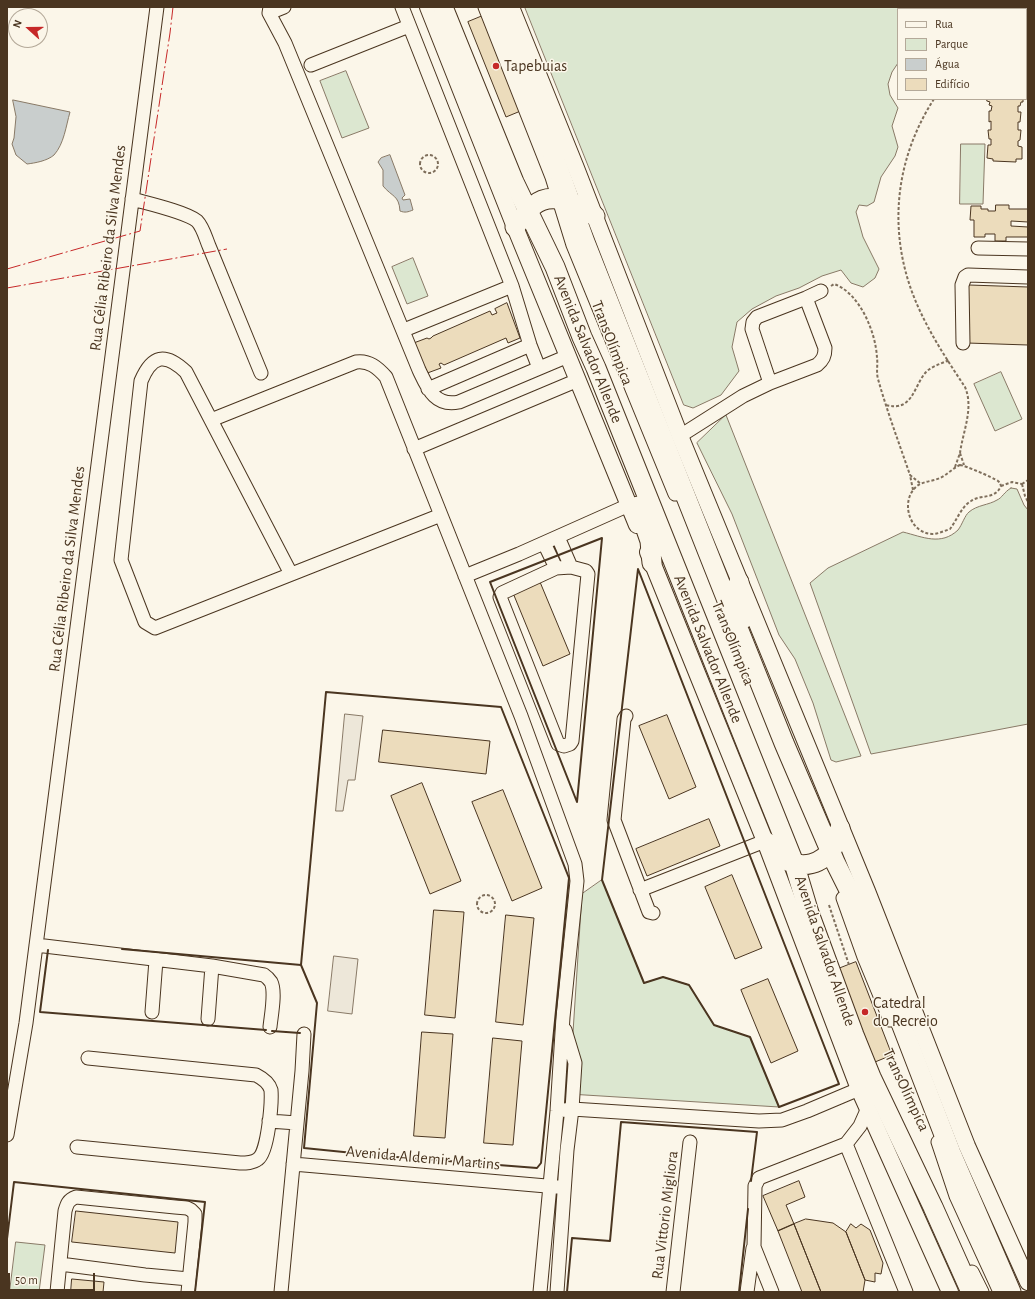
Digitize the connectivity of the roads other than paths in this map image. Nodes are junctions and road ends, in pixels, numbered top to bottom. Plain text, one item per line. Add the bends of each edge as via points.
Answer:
1 (157, 7) edge
2 (284, 7) edge
3 (402, 7) edge
4 (428, 7) edge
5 (443, 7) edge
6 (453, 7) edge
7 (485, 7) edge
8 (495, 7) edge
9 (511, 7) edge
10 (270, 10) edge
11 (409, 26) junction
12 (311, 65) dead end
13 (132, 199) junction
14 (564, 200) junction
15 (530, 208) junction
16 (595, 216) junction
17 (515, 227) junction
18 (978, 248) dead end
19 (1028, 249) edge
20 (1028, 277) edge
21 (512, 286) junction
22 (821, 291) road end
23 (806, 298) junction
24 (409, 328) dead end
25 (963, 343) dead end
26 (530, 346) junction
27 (568, 356) junction
28 (539, 368) junction
29 (596, 368) junction
30 (262, 373) dead end
31 (578, 380) junction
32 (770, 383) junction
33 (428, 389) junction
34 (211, 420) junction
35 (680, 436) junction
36 (414, 449) junction
37 (628, 505) junction
38 (441, 515) junction
39 (558, 537) junction
40 (544, 543) junction
41 (652, 563) junction
42 (571, 567) junction
43 (556, 568) junction
44 (291, 574) junction
45 (465, 576) junction
46 (739, 582) junction
47 (626, 716) dead end
48 (784, 743) junction
49 (840, 828) junction
50 (765, 841) junction
51 (827, 855) junction
52 (799, 864) junction
53 (640, 890) junction
54 (653, 913) dead end
55 (36, 945) junction
56 (156, 960) junction
57 (212, 966) junction
58 (152, 1012) dead end
59 (563, 1017) junction
60 (208, 1019) dead end
61 (270, 1027) dead end
62 (304, 1034) dead end
63 (88, 1058) dead end
64 (860, 1089) junction
65 (868, 1108) junction
66 (572, 1109) junction
67 (557, 1111) junction
68 (269, 1121) junction
69 (297, 1124) junction
70 (7, 1135) edge
71 (690, 1142) dead end
72 (846, 1144) junction
73 (77, 1147) dead end
74 (293, 1164) junction
75 (550, 1186) junction
76 (564, 1187) junction
77 (754, 1247) junction
78 (60, 1264) junction
79 (189, 1279) junction
80 (1028, 1282) edge
81 (57, 1292) edge
82 (188, 1292) edge
83 (281, 1292) edge
84 (540, 1292) edge
85 (557, 1292) edge
86 (673, 1292) edge
87 (747, 1292) edge
88 (772, 1292) edge
89 (906, 1292) edge
90 (950, 1292) edge
91 (971, 1292) edge
92 (982, 1292) edge
93 (1000, 1292) edge
94 (1011, 1292) edge

1 - 13 street, Rua Célia Ribeiro da Silva Mendes
2 - 10 street
3 - 11 street
4 - 17 main road, Avenida Salvador Allende
5 - 15 highway, Avenida Salvador Allende via 492,130
6 - 15 street, TransOlímpica via 525,187
7 - 14 street, TransOlímpica
8 - 14 highway via 545,132
9 - 16 main road
10 - 33 street
11 - 12 street
11 - 21 street
13 - 30 street via 197,221
13 - 55 street, Rua Célia Ribeiro da Silva Mendes
14 - 15 highway via 548,199
14 - 16 highway
14 - 48 highway
14 - 51 street, TransOlímpica via 574,245
15 - 17 highway
15 - 29 highway, Avenida Salvador Allende
15 - 52 street, TransOlímpica via 565,269 783,813
16 - 35 main road
17 - 27 main road, Avenida Salvador Allende
18 - 19 street
20 - 25 street via 965,277 962,285
21 - 24 street
21 - 26 street
22 - 23 street
23 - 32 street via 764,313 753,322 752,329
23 - 32 street via 825,348 825,355 817,365
26 - 28 street
26 - 33 street
27 - 28 street
27 - 31 main road, Avenida Salvador Allende
28 - 33 street via 450,404 437,399
29 - 41 highway via 597,382 650,541
29 - 52 highway, Avenida Salvador Allende
31 - 36 street
31 - 37 main road, Avenida Salvador Allende
32 - 35 street via 743,396
34 - 36 street via 362,361 378,368 386,377
34 - 44 street
34 - 44 street via 186,372 173,361 159,359 151,363 140,381 121,560 145,622 156,628
35 - 46 main road
36 - 38 street
37 - 39 street
37 - 41 main road, Avenida Salvador Allende
38 - 44 street
38 - 45 street
39 - 40 street
39 - 42 street
40 - 43 street
40 - 45 street
41 - 50 main road, Avenida Salvador Allende
42 - 43 street
42 - 43 street via 586,571 588,574 572,741 564,746 558,744 500,597 502,593
45 - 59 street via 521,716 575,864 577,881
46 - 48 highway via 740,606 783,724
46 - 49 main road
47 - 53 street via 614,820
48 - 51 highway
49 - 51 highway via 838,838
49 - 80 main road via 967,1146
50 - 52 highway via 784,858
50 - 53 street
50 - 64 main road, Avenida Salvador Allende
51 - 52 highway via 815,864
51 - 93 street, TransOlímpica via 864,957 919,1090 956,1196
51 - 94 highway via 852,896 951,1153
52 - 91 highway, Avenida Salvador Allende via 809,913 854,1035
52 - 92 street, TransOlímpica via 870,1054
53 - 54 street via 649,912
55 - 56 street
55 - 70 street, Rua Célia Ribeiro da Silva Mendes
56 - 57 street
56 - 58 street
57 - 60 street
57 - 61 street via 259,974 269,979 272,983 273,996
59 - 66 street via 575,1063
59 - 67 street
62 - 69 street
63 - 68 street via 256,1075 263,1078 270,1090
64 - 65 main road, Avenida Salvador Allende
64 - 66 street via 782,1120 759,1121
65 - 72 street via 860,1126
65 - 90 main road, Avenida Salvador Allende
66 - 67 street
66 - 76 street
67 - 75 street
68 - 69 street
68 - 73 street via 263,1153 251,1162
69 - 74 street
71 - 86 street, Rua Vittorio Migliora
72 - 77 street via 759,1178 755,1186
72 - 89 street
74 - 75 street, Avenida Aldemir Martins
74 - 83 street
75 - 76 street, Avenida Aldemir Martins
75 - 84 street
76 - 85 street
77 - 87 street
77 - 88 street
78 - 79 street
78 - 79 street via 65,1211 71,1199 76,1197 187,1208 195,1214
78 - 81 street
79 - 82 street

